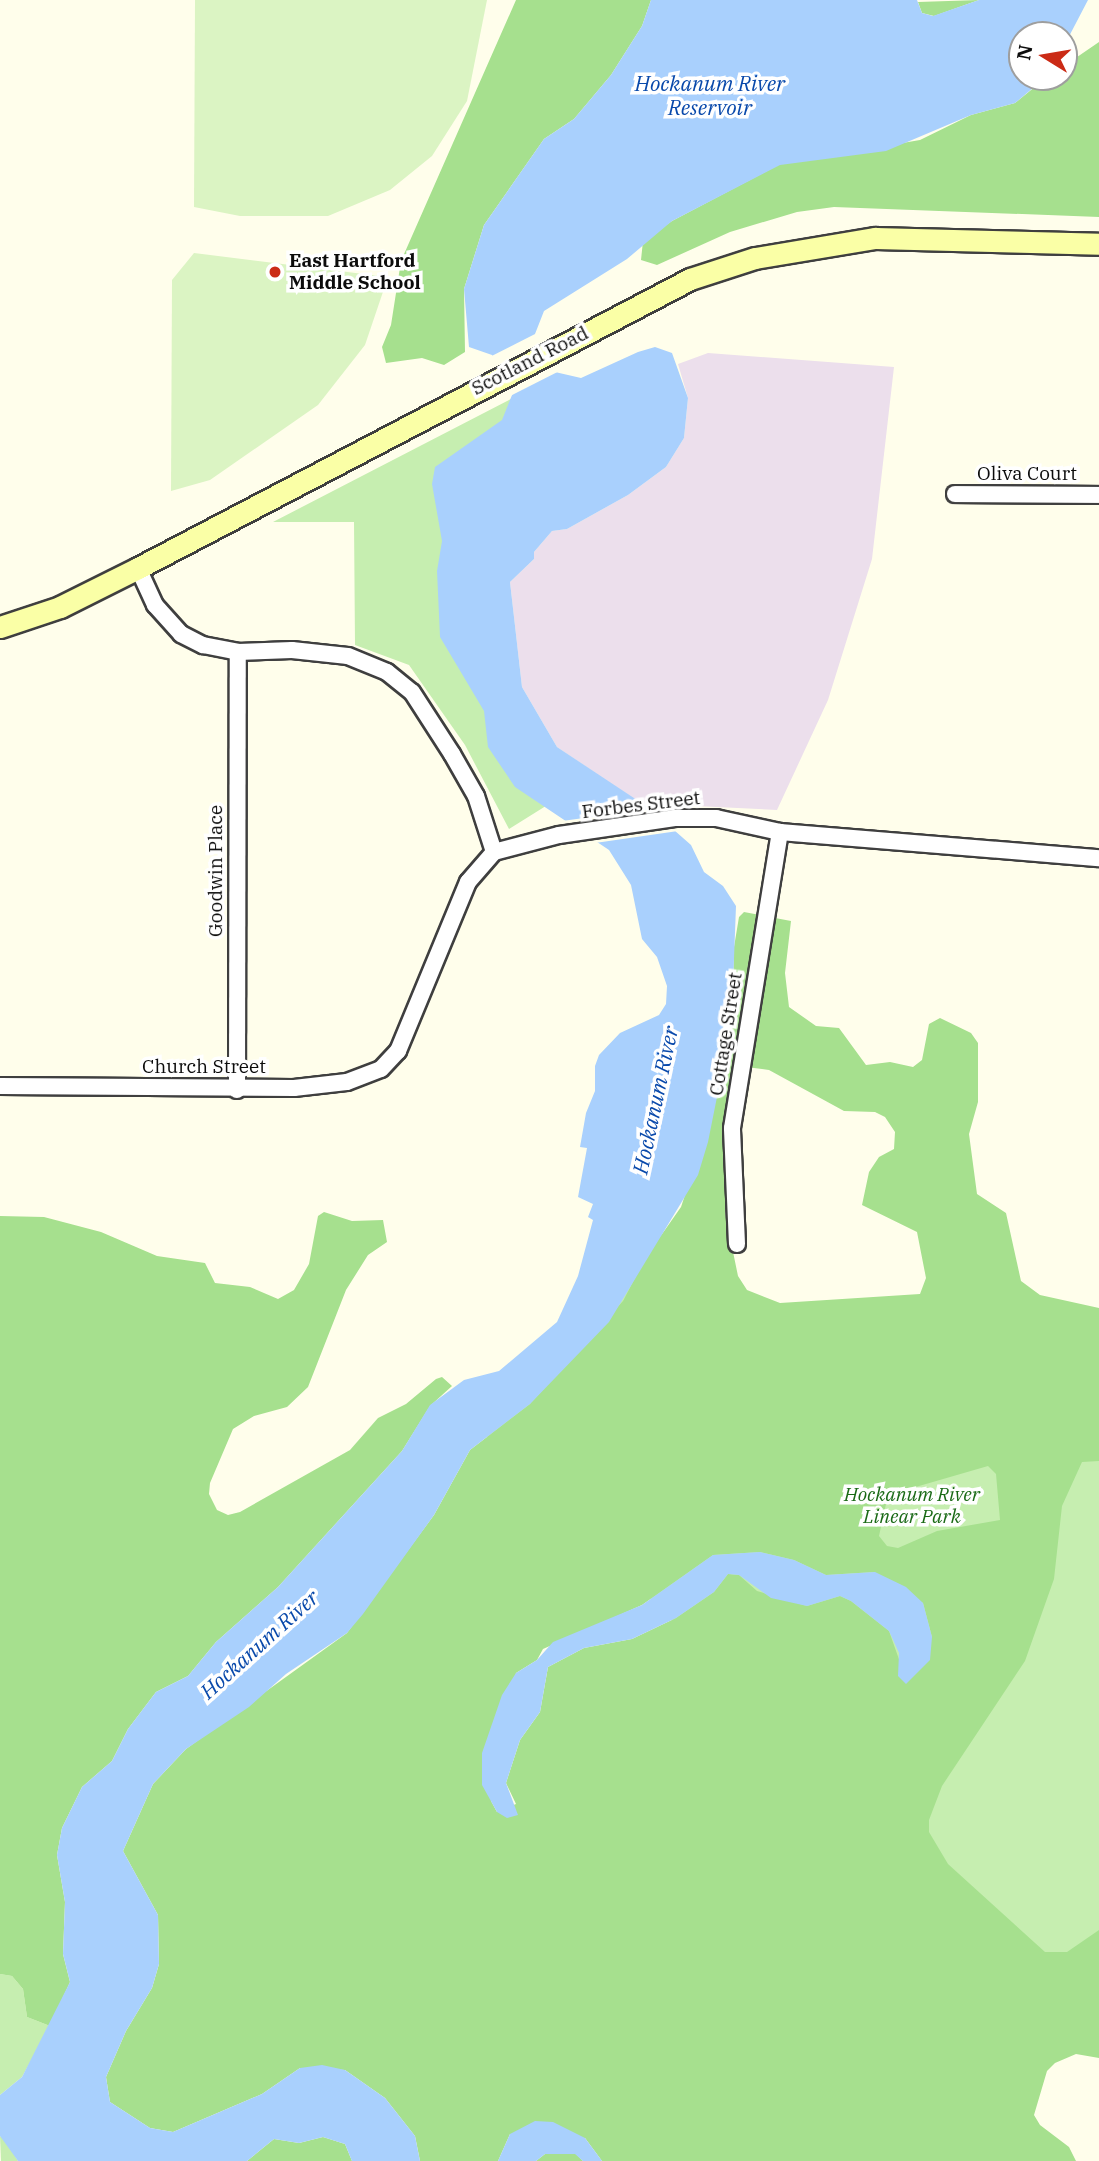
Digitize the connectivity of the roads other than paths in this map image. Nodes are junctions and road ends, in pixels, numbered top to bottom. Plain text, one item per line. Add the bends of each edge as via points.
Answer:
1 (1099, 244) edge
2 (955, 494) dead end
3 (1099, 495) edge
4 (138, 568) junction
5 (0, 627) edge
6 (238, 652) junction
7 (780, 832) junction
8 (494, 852) junction
9 (1099, 858) edge
10 (0, 1086) edge
11 (237, 1090) junction
12 (737, 1244) dead end

1 - 4 main road, Scotland Road via 875,238 812,245 690,279
2 - 3 street, Oliva Court
4 - 5 main road, Scotland Road via 60,607
4 - 6 street via 155,605 181,634 203,645
6 - 8 street via 292,650 348,656 387,672 412,692 453,754 475,796
6 - 11 street, Goodwin Place
7 - 8 street, Forbes Street via 716,818 664,820
7 - 9 street, Forbes Street
7 - 12 street, Cottage Street via 732,1128
8 - 11 street, Church Street via 468,882 398,1051 381,1069 347,1082
10 - 11 street, Church Street

